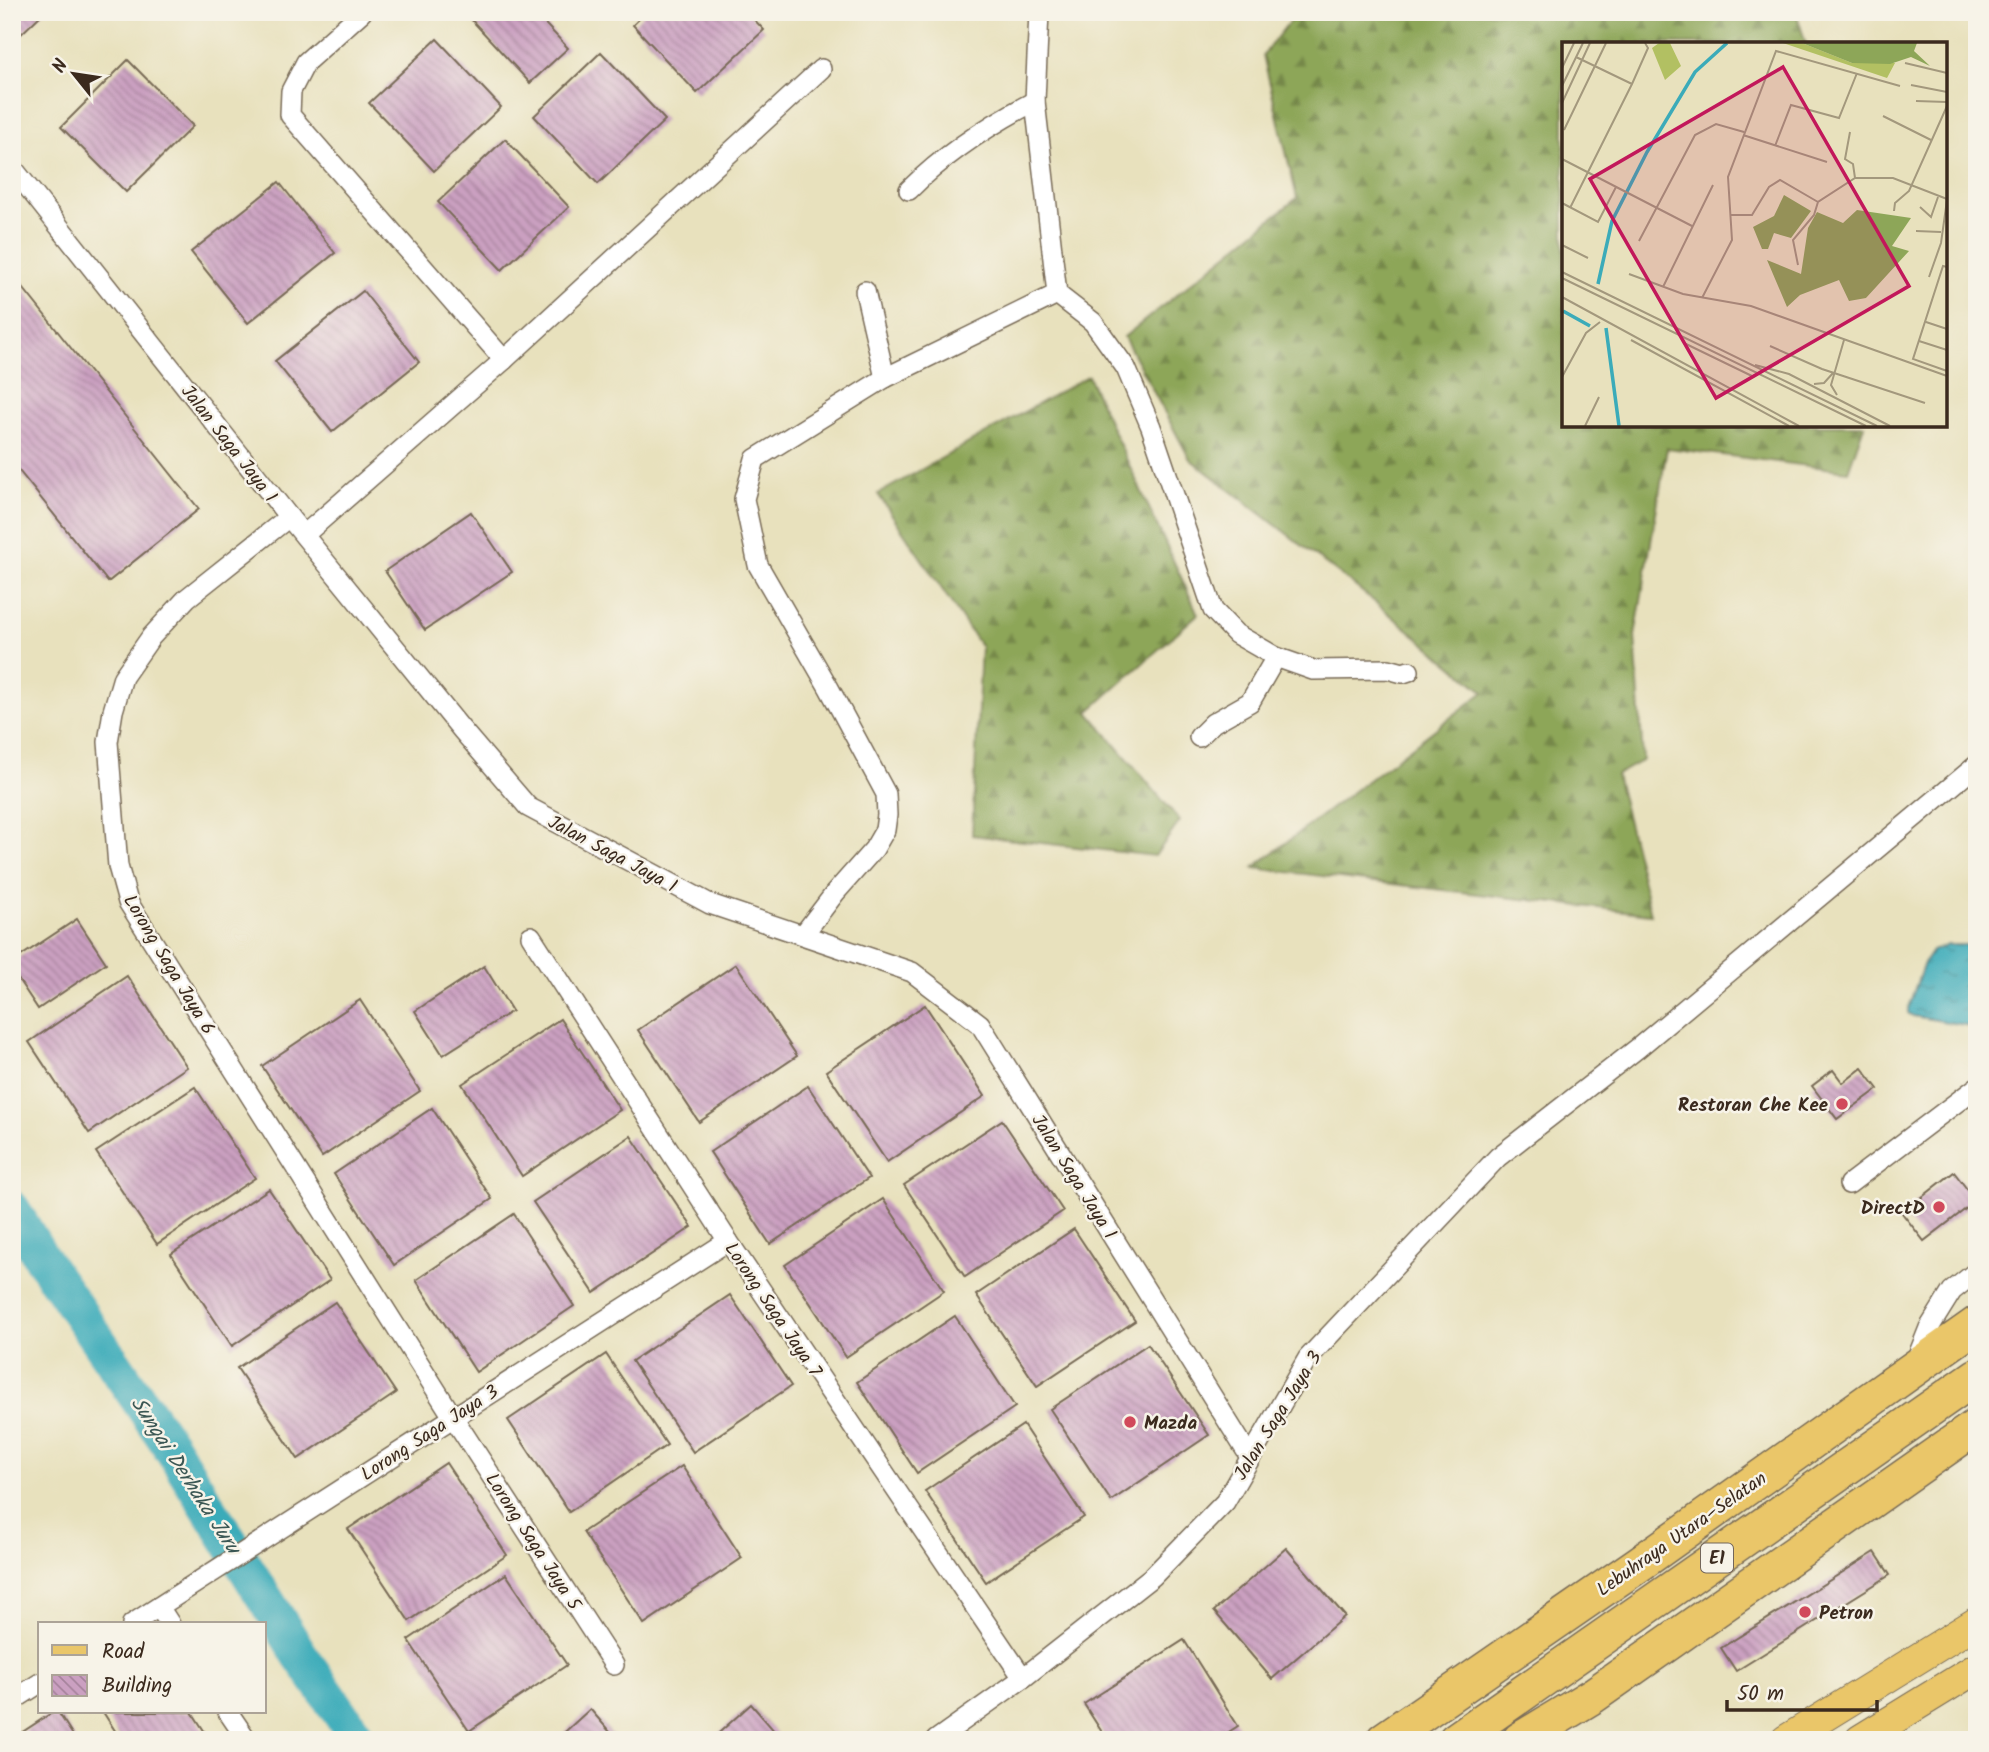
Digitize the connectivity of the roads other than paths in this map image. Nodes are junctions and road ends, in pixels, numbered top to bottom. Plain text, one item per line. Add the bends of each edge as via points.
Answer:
1 (362, 12) edge
2 (1039, 12) edge
3 (821, 69) dead end
4 (1035, 101) junction
5 (12, 167) edge
6 (909, 190) dead end
7 (865, 291) dead end
8 (1057, 294) junction
9 (505, 360) junction
10 (885, 378) junction
11 (289, 517) junction
12 (304, 535) junction
13 (1276, 657) junction
14 (1409, 671) dead end
15 (1199, 737) dead end
16 (1977, 765) edge
17 (803, 935) junction
18 (531, 936) dead end
19 (1977, 1087) edge
20 (1849, 1184) dead end
21 (727, 1241) junction
22 (1977, 1271) edge
23 (1977, 1324) edge
24 (1914, 1367) junction
25 (1977, 1376) edge
26 (453, 1417) junction
27 (1977, 1426) edge
28 (1250, 1457) junction
29 (159, 1607) junction
30 (135, 1622) edge
31 (169, 1622) edge
32 (1977, 1622) edge
33 (614, 1665) dead end
34 (1977, 1668) edge
35 (1023, 1678) junction
36 (38, 1684) edge
37 (12, 1701) edge
38 (229, 1714) edge
39 (247, 1740) edge
40 (936, 1740) edge
41 (1384, 1740) edge
42 (1456, 1740) edge
43 (1520, 1740) edge
44 (1786, 1740) edge
45 (1860, 1740) edge

1 - 9 street via 306,62 291,91 290,115
2 - 4 street
3 - 9 street
4 - 6 street via 947,156
4 - 8 street
5 - 11 street, Jalan Saga Jaya 1
7 - 10 street
8 - 10 street
8 - 13 street via 1093,322 1126,369 1151,427 1213,610 1236,634
9 - 12 street
10 - 17 street via 755,459 744,499 758,565 886,794 885,830 874,849
11 - 12 street, Jalan Saga Jaya 1
11 - 26 street, Lorong Saga Jaya 6 via 187,598 150,637 124,677 108,742 118,866 128,902
12 - 17 street, Jalan Saga Jaya 1 via 528,807 710,904
13 - 14 street via 1313,670
13 - 15 street via 1250,702 1213,723
16 - 28 street, Jalan Saga Jaya 3 via 1638,1048 1498,1157 1308,1358
17 - 28 street, Jalan Saga Jaya 1 via 912,972 980,1024
18 - 21 street, Lorong Saga Jaya 7
19 - 20 street
21 - 26 street, Lorong Saga Jaya 3
21 - 35 street, Lorong Saga Jaya 7
22 - 24 street via 1952,1291 1929,1328
23 - 24 highway, Lebuhraya Utara–Selatan / E1
24 - 41 highway, Lebuhraya Utara–Selatan / E1
25 - 42 highway, E1
26 - 29 street, Lorong Saga Jaya 3
26 - 33 street, Lorong Saga Jaya 5
27 - 43 highway via 1594,1695
28 - 35 street, Jalan Saga Jaya 3 via 1225,1502 1153,1576
29 - 30 street, Lorong Saga Jaya 3
29 - 31 street
32 - 44 main road
34 - 45 main road
35 - 40 street, Jalan Saga Jaya 3
36 - 37 street
38 - 39 street

